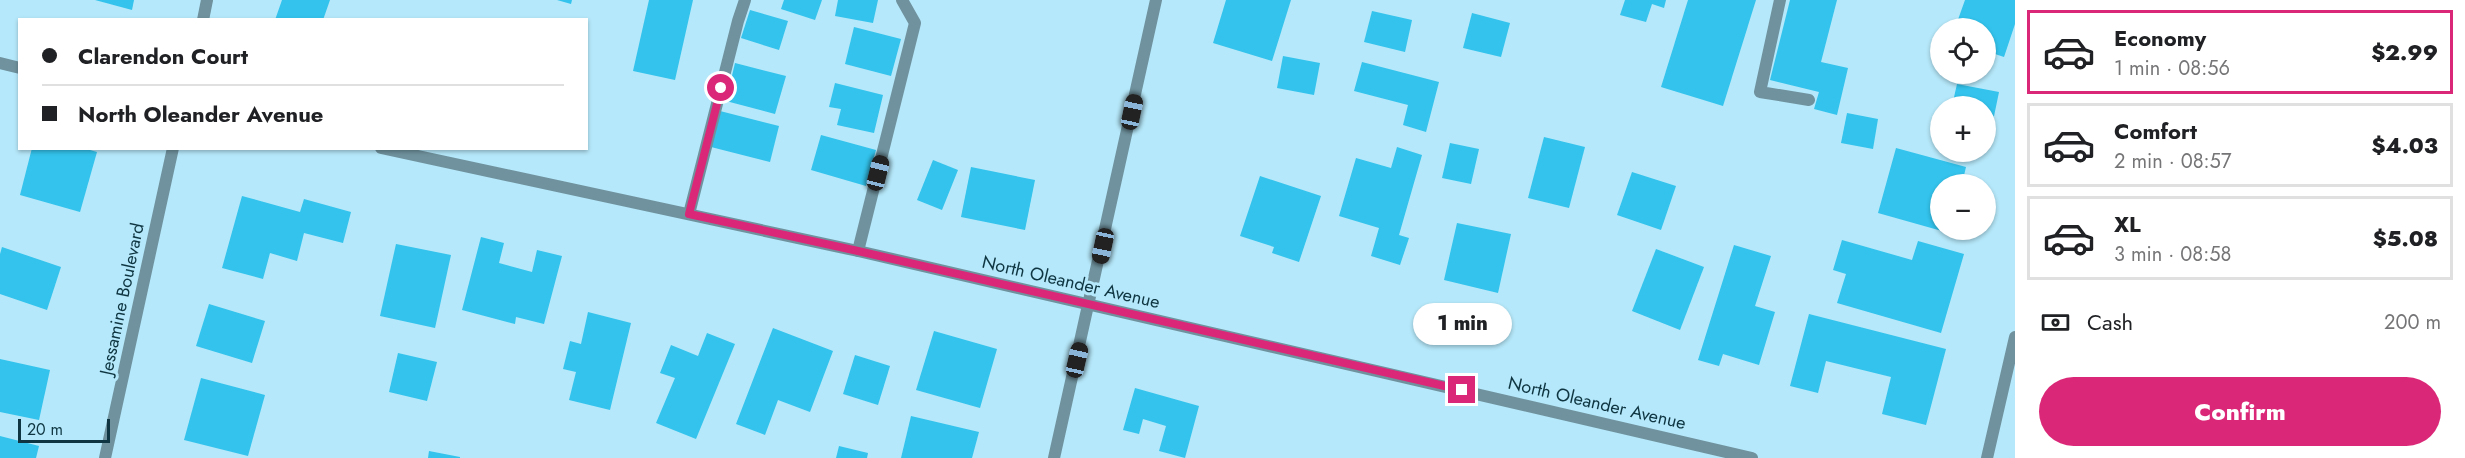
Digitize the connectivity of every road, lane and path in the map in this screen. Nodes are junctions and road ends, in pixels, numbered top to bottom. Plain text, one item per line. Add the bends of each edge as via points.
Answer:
1 (207, 0) edge
2 (745, 0) edge
3 (902, 0) edge
4 (1156, 0) edge
5 (1780, 0) edge
6 (203, 18) edge
7 (0, 63) edge
8 (18, 68) edge
9 (1809, 100) dead end
10 (173, 150) edge
11 (390, 150) edge
12 (689, 214) junction
13 (858, 251) junction
14 (1090, 305) junction
15 (2015, 337) edge
16 (105, 458) edge
17 (1054, 458) edge
18 (1752, 458) edge
19 (1987, 458) edge

1 - 6 street
2 - 12 street
3 - 13 street via 915,23
4 - 14 street
5 - 9 street via 1760,92
7 - 8 street
10 - 16 street, Jessamine Boulevard
11 - 12 street, North Oleander Avenue
12 - 13 street, North Oleander Avenue
13 - 14 street, North Oleander Avenue
14 - 17 street
14 - 18 street, North Oleander Avenue
15 - 19 street

